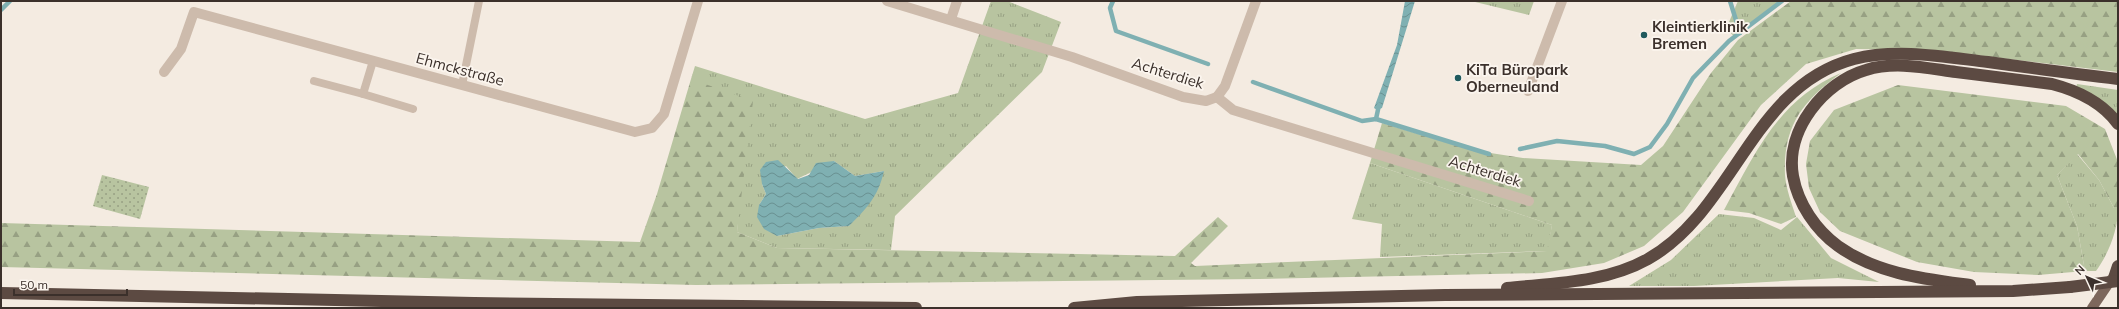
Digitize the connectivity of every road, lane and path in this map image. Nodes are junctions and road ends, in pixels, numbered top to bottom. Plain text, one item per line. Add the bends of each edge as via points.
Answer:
1 (479, 1) edge
2 (698, 1) edge
3 (886, 1) edge
4 (957, 1) edge
5 (1256, 1) edge
6 (1562, 1) edge
7 (951, 19) junction
8 (373, 61) junction
9 (164, 72) dead end
10 (2118, 79) edge
11 (314, 81) dead end
12 (462, 85) junction
13 (1528, 91) dead end
14 (363, 94) junction
15 (1216, 97) junction
16 (413, 109) dead end
17 (2118, 124) edge
18 (1529, 201) dead end
19 (2117, 273) edge
20 (2013, 291) junction
21 (1, 293) edge
22 (1445, 295) junction
23 (916, 308) edge
24 (1074, 308) edge
25 (2092, 308) edge

1 - 12 lane
2 - 12 street, Ehmckstraße via 664,114 652,128 635,132
3 - 7 street, Achterdiek
4 - 7 street
5 - 15 street via 1225,86
6 - 13 street
7 - 15 street, Achterdiek via 1072,57 1183,97 1206,101
8 - 9 street, Ehmckstraße via 194,12 181,49
8 - 12 street, Ehmckstraße
8 - 14 lane
10 - 22 highway via 1950,57 1888,54 1854,59 1822,71 1782,101 1702,212 1677,238 1647,259 1613,274 1595,278
11 - 14 lane
14 - 16 lane
15 - 18 street, Achterdiek via 1233,110
17 - 20 highway via 2093,100 2052,84 1895,65 1880,66 1852,75 1826,92 1808,114 1794,149 1793,175 1808,213 1826,236 1864,261 1892,271
19 - 20 highway, bridge via 2070,286
19 - 25 main road
20 - 22 highway
21 - 23 highway via 474,303
22 - 24 highway via 1137,302

